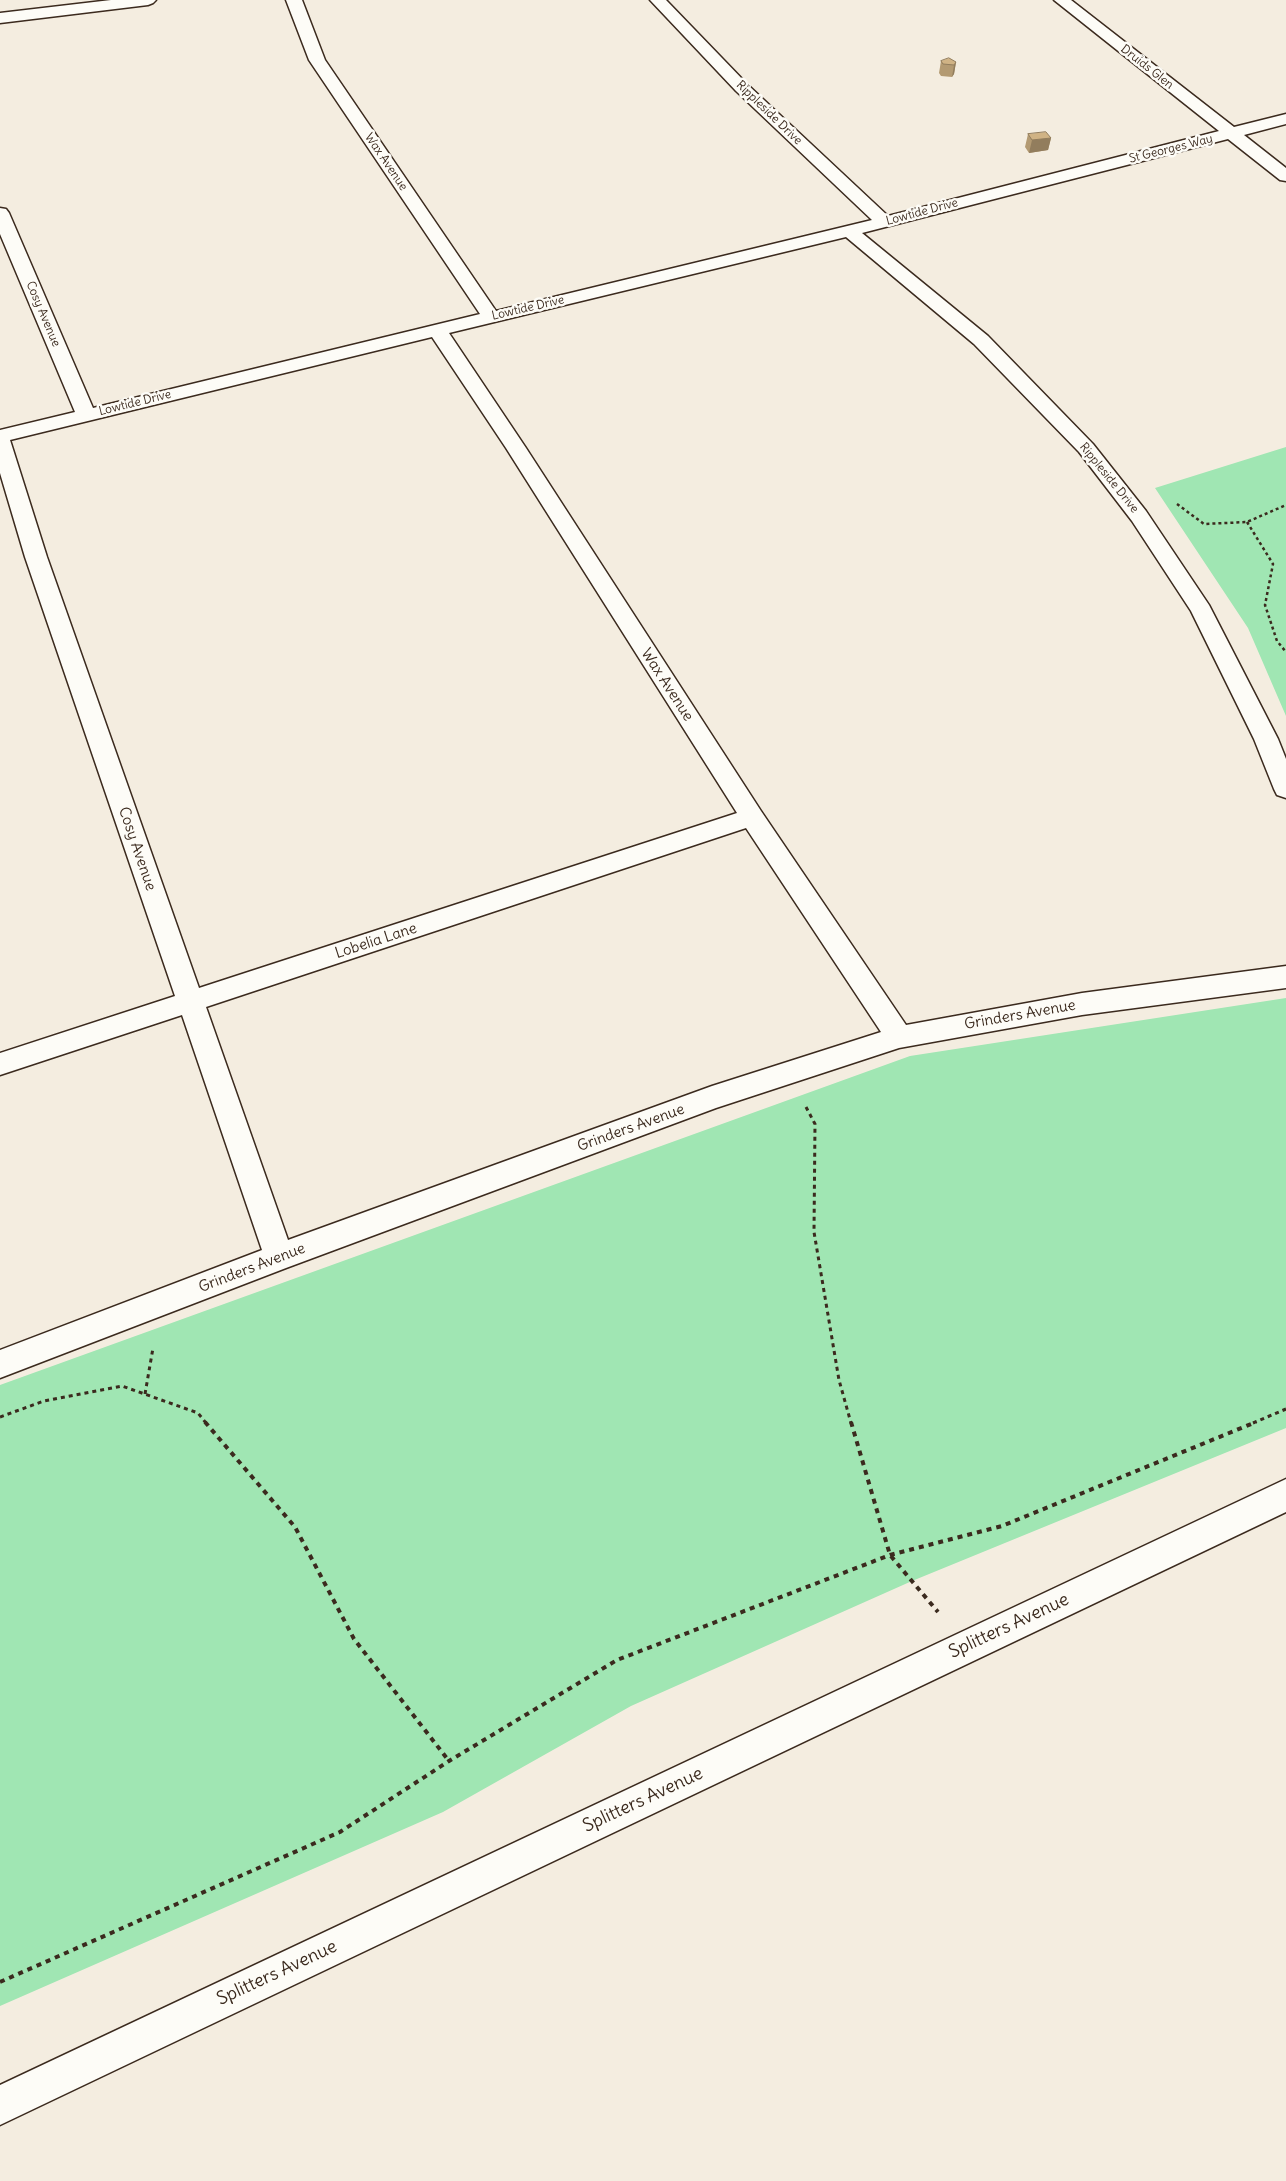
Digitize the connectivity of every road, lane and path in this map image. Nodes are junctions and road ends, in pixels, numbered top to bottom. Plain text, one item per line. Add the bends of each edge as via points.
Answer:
1 (148, 0) edge
2 (294, 0) edge
3 (658, 0) edge
4 (1062, 0) edge
5 (0, 18) edge
6 (1286, 119) edge
7 (1232, 134) junction
8 (1286, 176) edge
9 (1056, 177) joint
10 (0, 213) edge
11 (884, 222) junction
12 (849, 231) junction
13 (491, 317) junction
14 (437, 330) junction
15 (86, 415) junction
16 (0, 436) edge
17 (0, 440) edge
18 (1176, 504) dead end
19 (1286, 505) edge
20 (1247, 522) junction
21 (1286, 652) edge
22 (1286, 789) edge
23 (752, 817) junction
24 (1286, 977) edge
25 (190, 1002) junction
26 (899, 1037) junction
27 (0, 1064) edge
28 (790, 1073) junction
29 (279, 1257) junction
30 (0, 1364) edge
31 (1286, 1409) edge
32 (0, 1416) edge
33 (1286, 1495) edge
34 (890, 1555) junction
35 (966, 1646) junction
36 (449, 1761) junction
37 (0, 1982) edge
38 (0, 2104) edge

1 - 5 street
2 - 13 street, Wax Avenue via 317,60
3 - 11 street, Rippleside Drive via 742,88
4 - 7 street, Druids Glen
6 - 7 street, St Georges Way
7 - 8 street, Druids Glen
7 - 9 street, St Georges Way
9 - 11 street, Lowtide Drive
10 - 15 street, Cosy Avenue
11 - 12 street, Lowtide Drive
12 - 13 street, Lowtide Drive
12 - 22 street, Rippleside Drive via 981,340 1086,448 1139,516 1202,610 1266,739
13 - 14 street, Lowtide Drive
14 - 15 street, Lowtide Drive
14 - 23 street, Wax Avenue
15 - 16 street, Lowtide Drive
17 - 25 street, Cosy Avenue via 36,557
18 - 20 path via 1204,524
19 - 20 path
20 - 21 path via 1273,564 1265,605 1276,641
23 - 25 street, Lobelia Lane
23 - 26 street, Wax Avenue
24 - 26 street, Grinders Avenue via 1082,1004
25 - 27 street, Lobelia Lane
25 - 29 street, Cosy Avenue
26 - 28 street, Grinders Avenue
28 - 29 street, Grinders Avenue via 712,1098
28 - 34 path via 815,1124 814,1232 839,1380
29 - 30 street, Grinders Avenue
31 - 34 path via 1002,1526
32 - 36 path via 44,1401 122,1386 198,1413 295,1527 354,1639
33 - 35 street, Splitters Avenue
34 - 35 path
34 - 36 path via 617,1660
35 - 38 street, Splitters Avenue
36 - 37 path via 340,1832

